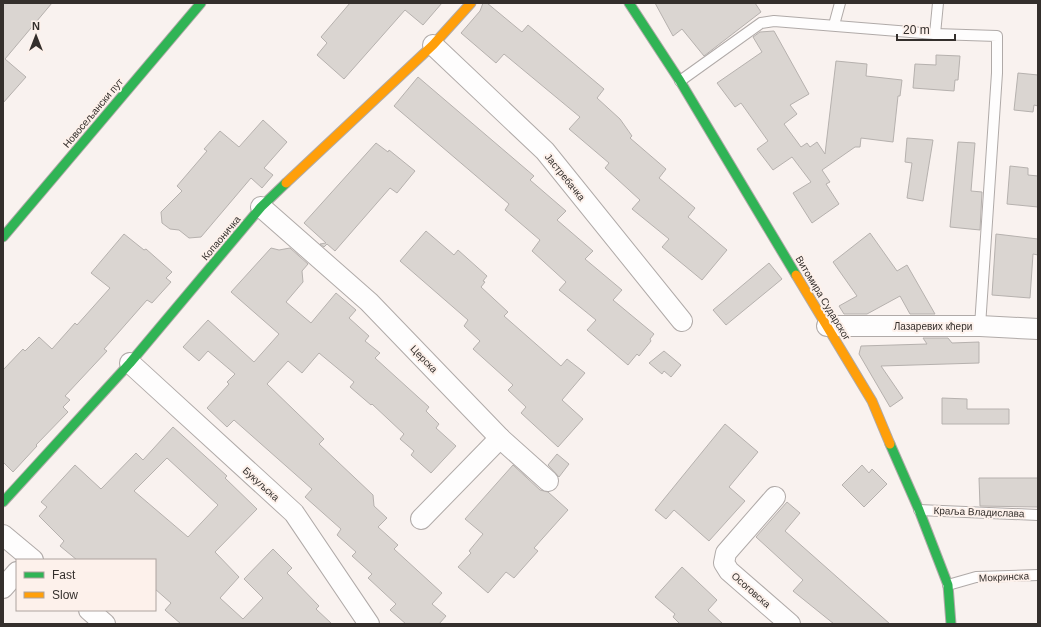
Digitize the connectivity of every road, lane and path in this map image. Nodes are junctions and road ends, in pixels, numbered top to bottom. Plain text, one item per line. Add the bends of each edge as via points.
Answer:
1 (201, 3) edge
2 (471, 3) edge
3 (629, 3) edge
4 (840, 3) edge
5 (938, 3) edge
6 (834, 25) junction
7 (935, 34) junction
8 (433, 45) junction
9 (680, 82) junction
10 (261, 207) junction
11 (3, 237) edge
12 (682, 321) dead end
13 (827, 326) junction
14 (980, 326) junction
15 (1038, 329) edge
16 (130, 363) junction
17 (500, 438) junction
18 (548, 481) dead end
19 (775, 497) dead end
20 (3, 502) edge
21 (919, 510) junction
22 (1038, 515) edge
23 (421, 519) dead end
24 (3, 535) edge
25 (24, 559) edge
26 (16, 574) edge
27 (1038, 575) edge
28 (948, 585) junction
29 (3, 588) edge
30 (90, 611) edge
31 (105, 624) edge
32 (369, 624) edge
33 (790, 624) edge
34 (951, 624) edge

1 - 11 street, Новосељански пут
2 - 8 street, Копаоничка
3 - 9 street, Витомира Сударског
4 - 6 lane
5 - 7 lane
6 - 7 lane
6 - 9 lane via 774,21 761,23
7 - 14 lane via 997,36 997,73
8 - 10 street, Копаоничка
8 - 12 street, Јастребачка via 545,151
9 - 13 street, Витомира Сударског
10 - 16 street, Копаоничка
10 - 17 street, Церска via 369,302
13 - 14 street, Лазаревих кћери
13 - 21 street, Витомира Сударског via 872,401
14 - 15 street, Лазаревих кћери
16 - 20 street, Копаоничка
16 - 32 street, Букуљска via 294,513
17 - 18 street, Церска
17 - 23 street
19 - 33 street, Осоговска via 726,554 724,563 729,571
21 - 22 lane, Краља Владислава
21 - 28 street, Витомира Сударског
24 - 25 street
26 - 29 street
27 - 28 lane, Мокринска via 976,578
28 - 34 street, Витомира Сударског
30 - 31 street

